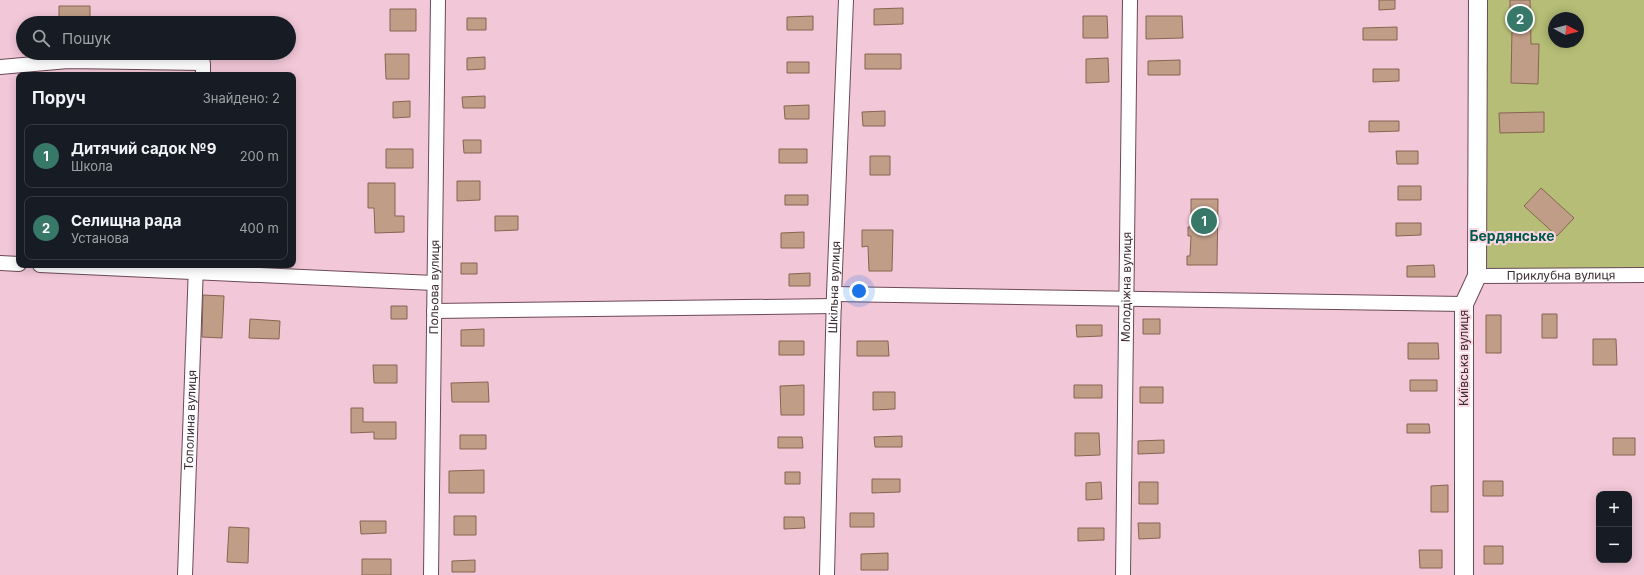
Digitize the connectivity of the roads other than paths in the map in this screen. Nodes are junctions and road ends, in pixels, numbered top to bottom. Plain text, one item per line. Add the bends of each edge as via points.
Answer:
1 (438, 0) edge
2 (846, 0) edge
3 (1130, 0) edge
4 (1478, 0) edge
5 (0, 67) edge
6 (203, 69) edge
7 (0, 264) edge
8 (16, 264) edge
9 (196, 268) edge
10 (1644, 275) edge
11 (1477, 276) junction
12 (434, 283) junction
13 (1126, 299) junction
14 (834, 300) junction
15 (1464, 304) junction
16 (434, 310) junction
17 (185, 575) edge
18 (431, 575) edge
19 (827, 575) edge
20 (1123, 575) edge
21 (1464, 575) edge

1 - 12 street, Польова вулиця
2 - 14 street, Шкільна вулиця
3 - 13 street, Молодіжна вулиця
4 - 11 street, Київська вулиця
5 - 6 street via 68,61
7 - 8 street
9 - 12 street
9 - 17 street, Тополина вулиця
10 - 11 street, Приклубна вулиця
11 - 15 street, Київська вулиця
12 - 16 street, Польова вулиця
13 - 14 street
13 - 15 street
13 - 20 street, Молодіжна вулиця
14 - 16 street
14 - 19 street, Шкільна вулиця
15 - 21 street, Київська вулиця
16 - 18 street, Польова вулиця

